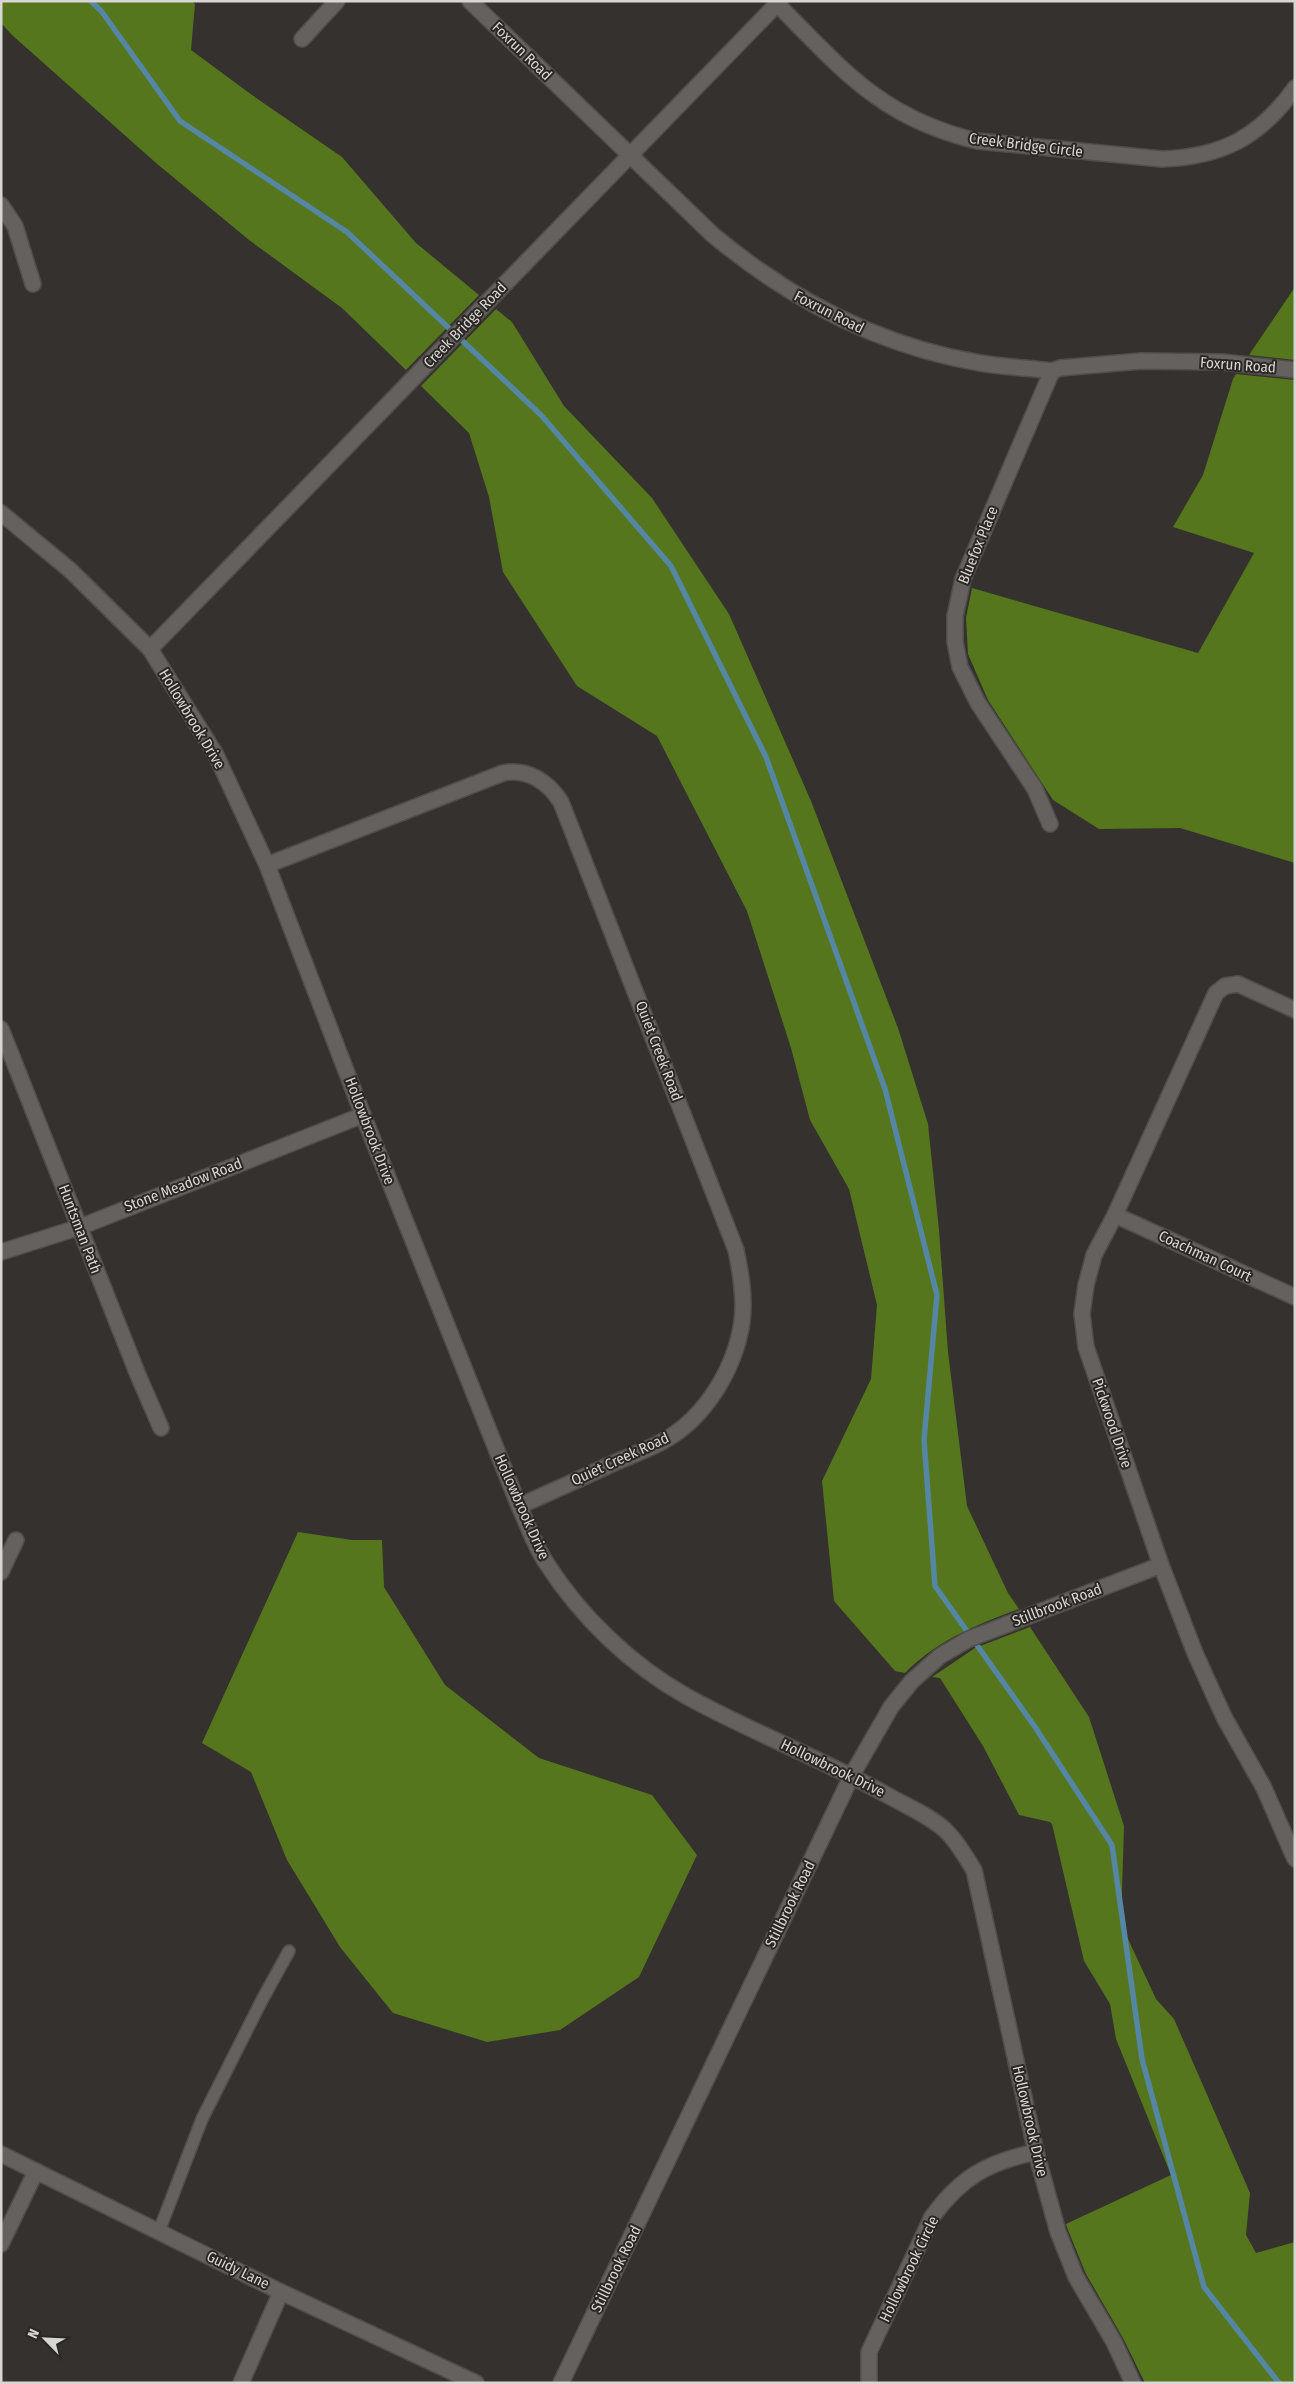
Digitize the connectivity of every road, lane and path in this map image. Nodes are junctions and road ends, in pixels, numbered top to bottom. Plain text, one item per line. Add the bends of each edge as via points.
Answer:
1 (337, 1) edge
2 (470, 1) edge
3 (778, 3) edge
4 (302, 39) dead end
5 (1295, 88) edge
6 (629, 156) junction
7 (1, 205) edge
8 (34, 284) dead end
9 (1295, 370) edge
10 (1052, 371) junction
11 (1, 513) edge
12 (150, 649) junction
13 (1050, 824) dead end
14 (267, 866) junction
15 (1295, 1010) edge
16 (1, 1029) edge
17 (363, 1115) junction
18 (1116, 1215) junction
19 (80, 1228) junction
20 (1, 1252) edge
21 (1295, 1297) edge
22 (161, 1428) dead end
23 (518, 1506) junction
24 (16, 1540) dead end
25 (1160, 1565) junction
26 (1, 1572) edge
27 (852, 1775) junction
28 (1295, 1859) edge
29 (289, 1951) dead end
30 (1036, 2152) junction
31 (1, 2154) edge
32 (36, 2171) junction
33 (159, 2231) junction
34 (1, 2244) edge
35 (282, 2292) junction
36 (241, 2383) edge
37 (476, 2383) edge
38 (561, 2383) edge
39 (869, 2383) edge
40 (1134, 2383) edge

1 - 4 street
2 - 6 street, Foxrun Road
3 - 5 street, Creek Bridge Circle via 875,97 913,120 977,141 1162,159 1186,158 1209,154 1252,134 1270,119
3 - 6 street, Creek Bridge Road
6 - 10 street, Foxrun Road via 747,264 822,311 904,346 980,363
6 - 12 street, Creek Bridge Road
7 - 8 street via 15,226
9 - 10 street, Foxrun Road via 1222,362 1141,361
10 - 13 street, Bluefox Place via 963,578 955,616 955,642 960,667 978,703 1034,789
11 - 12 street, Hollowbrook Drive via 70,570
12 - 14 street, Hollowbrook Drive via 216,755
14 - 17 street, Hollowbrook Drive
14 - 23 street, Quiet Creek Road via 502,772 522,772 539,778 561,802 736,1250 742,1279 742,1322 724,1377 688,1423 665,1440
15 - 18 street, Pickwood Drive via 1238,984 1225,986 1216,993
16 - 19 street, Huntsman Path
17 - 19 street, Stone Meadow Road
17 - 23 street, Hollowbrook Drive
18 - 21 street, Coachman Court
18 - 25 street, Pickwood Drive via 1094,1255 1086,1285 1082,1324 1086,1347
19 - 20 street, Stone Meadow Road
19 - 22 street, Huntsman Path
23 - 27 street, Hollowbrook Drive via 546,1563 596,1626 624,1652 685,1695
24 - 26 street
25 - 27 street, Stillbrook Road via 969,1640 940,1656 912,1681 891,1707
25 - 28 street, Pickwood Drive via 1194,1653 1224,1717 1264,1788
27 - 30 street, Hollowbrook Drive via 935,1821 961,1848 974,1870
27 - 38 street, Stillbrook Road
29 - 33 lane via 202,2119
30 - 39 street, Hollowbrook Circle via 985,2167 945,2199 932,2217 869,2352
30 - 40 street, Hollowbrook Drive via 1058,2232 1076,2277
31 - 32 street, Guidy Lane
32 - 33 street, Guidy Lane
32 - 34 street
33 - 35 street, Guidy Lane
35 - 36 street
35 - 37 street, Guidy Lane

